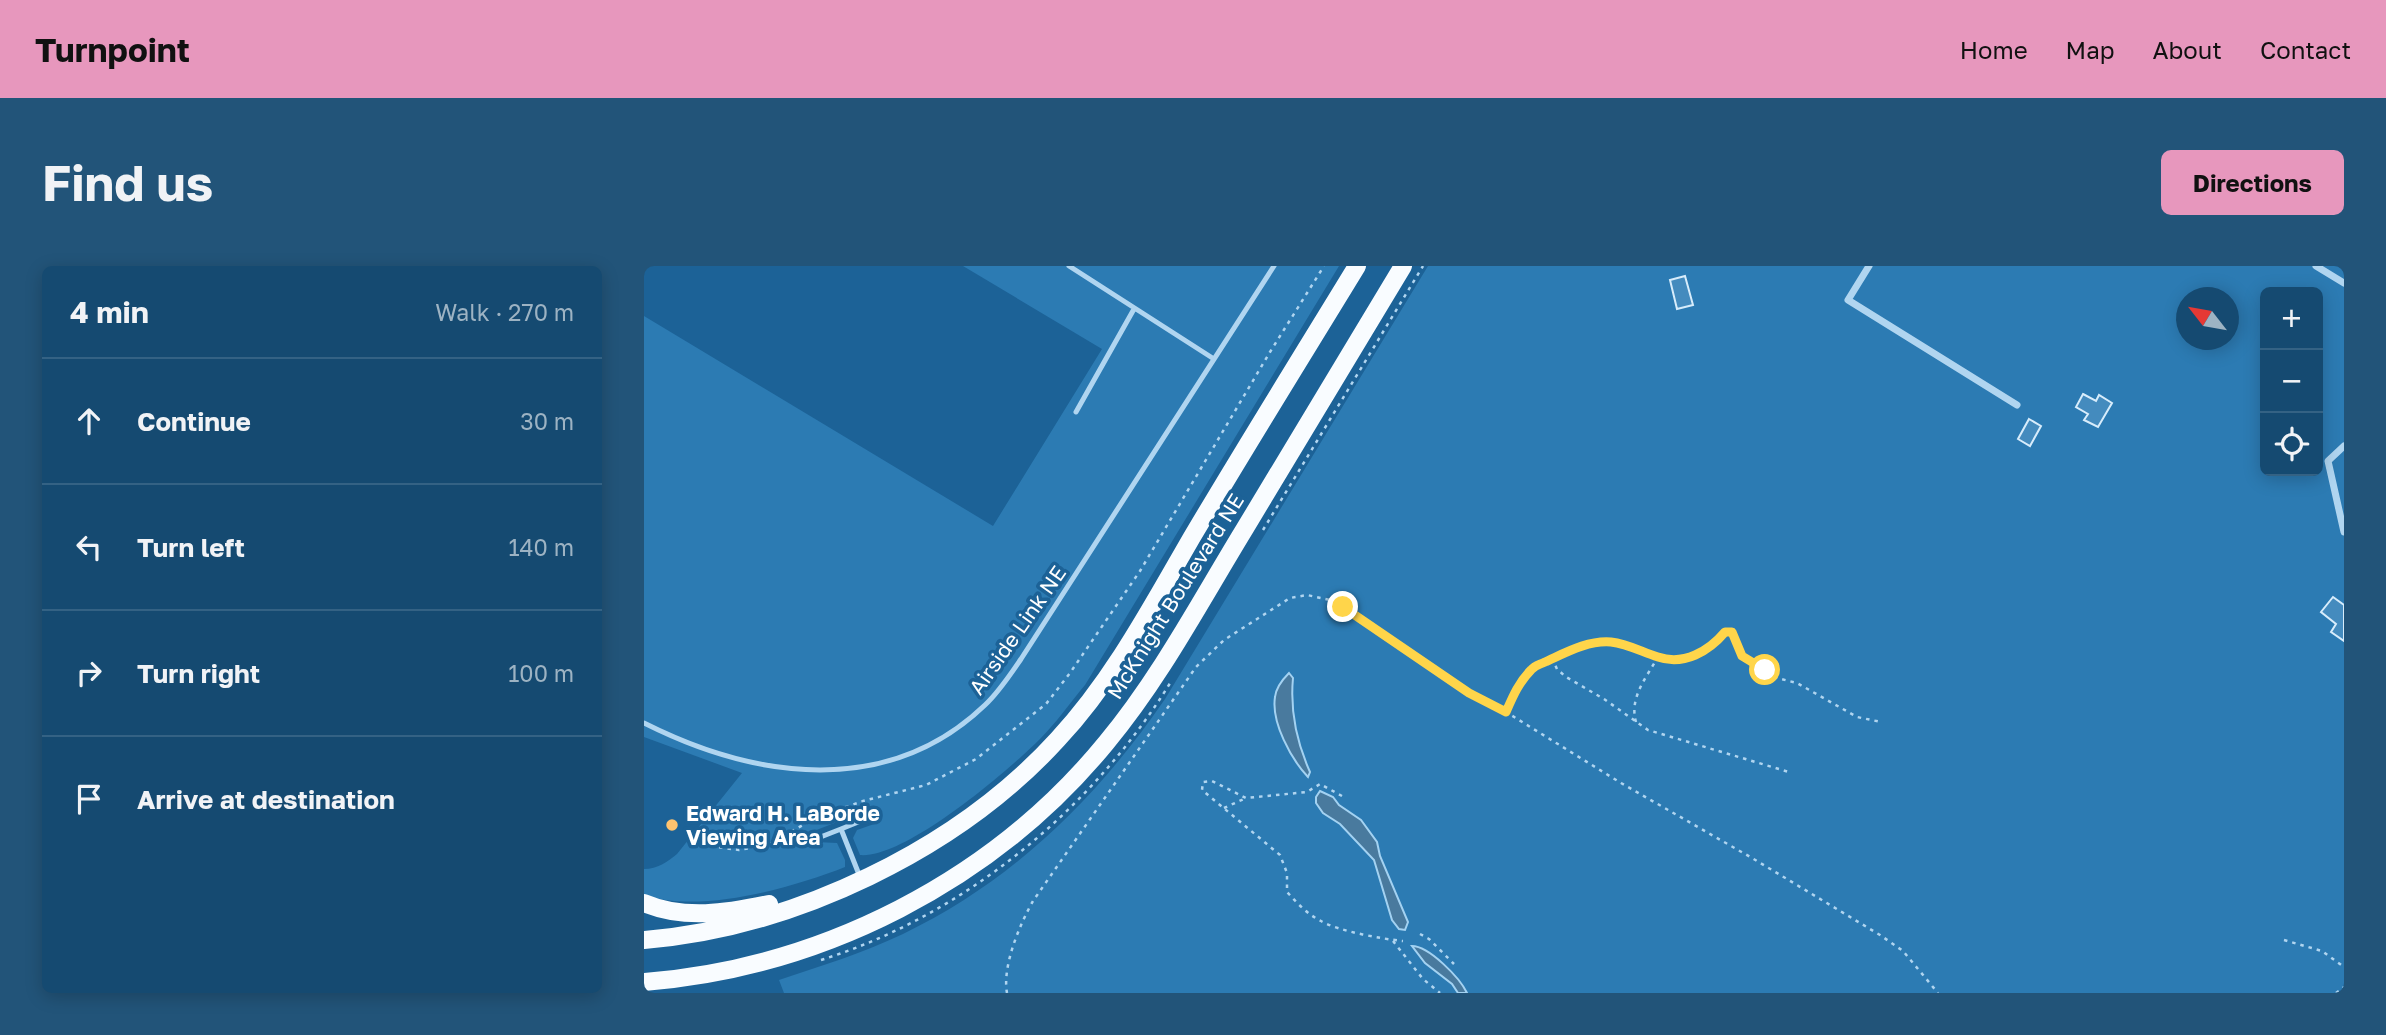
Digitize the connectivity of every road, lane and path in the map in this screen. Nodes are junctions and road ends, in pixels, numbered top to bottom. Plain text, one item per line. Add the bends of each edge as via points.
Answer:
1 (1069, 266) edge
2 (1274, 266) edge
3 (1357, 266) edge
4 (1404, 266) edge
5 (2316, 266) edge
6 (1868, 267) edge
7 (2344, 283) edge
8 (1134, 309) junction
9 (1214, 359) junction
10 (2017, 405) dead end
11 (1076, 412) dead end
12 (2344, 446) edge
13 (2344, 532) edge
14 (1658, 657) junction
15 (1552, 658) junction
16 (1506, 712) junction
17 (1636, 722) junction
18 (1881, 722) dead end
19 (644, 723) edge
20 (1789, 772) dead end
21 (1342, 796) dead end
22 (1246, 798) junction
23 (1224, 808) junction
24 (873, 816) dead end
25 (841, 829) junction
26 (818, 838) dead end
27 (861, 880) junction
28 (817, 901) junction
29 (644, 904) edge
30 (1420, 934) dead end
31 (644, 940) edge
32 (1392, 940) junction
33 (2284, 940) dead end
34 (1403, 941) dead end
35 (1454, 964) dead end
36 (2344, 967) edge
37 (644, 982) edge
38 (2344, 987) edge
39 (1007, 993) edge
40 (1440, 993) edge
41 (1938, 993) edge
42 (2336, 993) edge

1 - 8 lane
2 - 9 lane, Airside Link NE
3 - 27 main road, McKnight Boulevard NE via 1129,645 1060,738 989,803 907,857
4 - 37 main road, McKnight Boulevard NE via 1156,677 1107,743 1068,785 986,856 873,923 777,959 712,974
5 - 7 street
6 - 10 street via 1848,300
8 - 9 lane
8 - 11 lane
9 - 19 lane, Airside Link NE via 1002,687 971,718 936,742 879,764 824,772 755,763
12 - 13 street via 2328,461
14 - 15 path via 1610,642 1585,645
14 - 17 path via 1635,700
14 - 18 path via 1695,655 1712,647 1725,632 1732,632 1742,656 1777,678 1797,683 1857,717
15 - 16 path via 1533,667
15 - 17 path via 1566,677
16 - 39 path via 1469,693 1330,600 1307,595 1290,598 1224,640 1196,667 1033,901 1015,941
16 - 41 path via 1880,935 1903,951
17 - 20 path via 1648,730
21 - 22 path via 1320,784 1307,792
22 - 23 path
22 - 23 path via 1212,780 1203,782 1202,790
23 - 32 path via 1280,855 1287,873 1287,892 1301,908 1323,923
24 - 25 lane
25 - 26 lane
25 - 27 lane
27 - 28 main road, McKnight Boulevard NE
28 - 29 main road via 799,898 712,914
28 - 31 main road, McKnight Boulevard NE via 762,918
30 - 35 path
32 - 34 path
32 - 40 path
33 - 36 path via 2322,951
38 - 42 path

